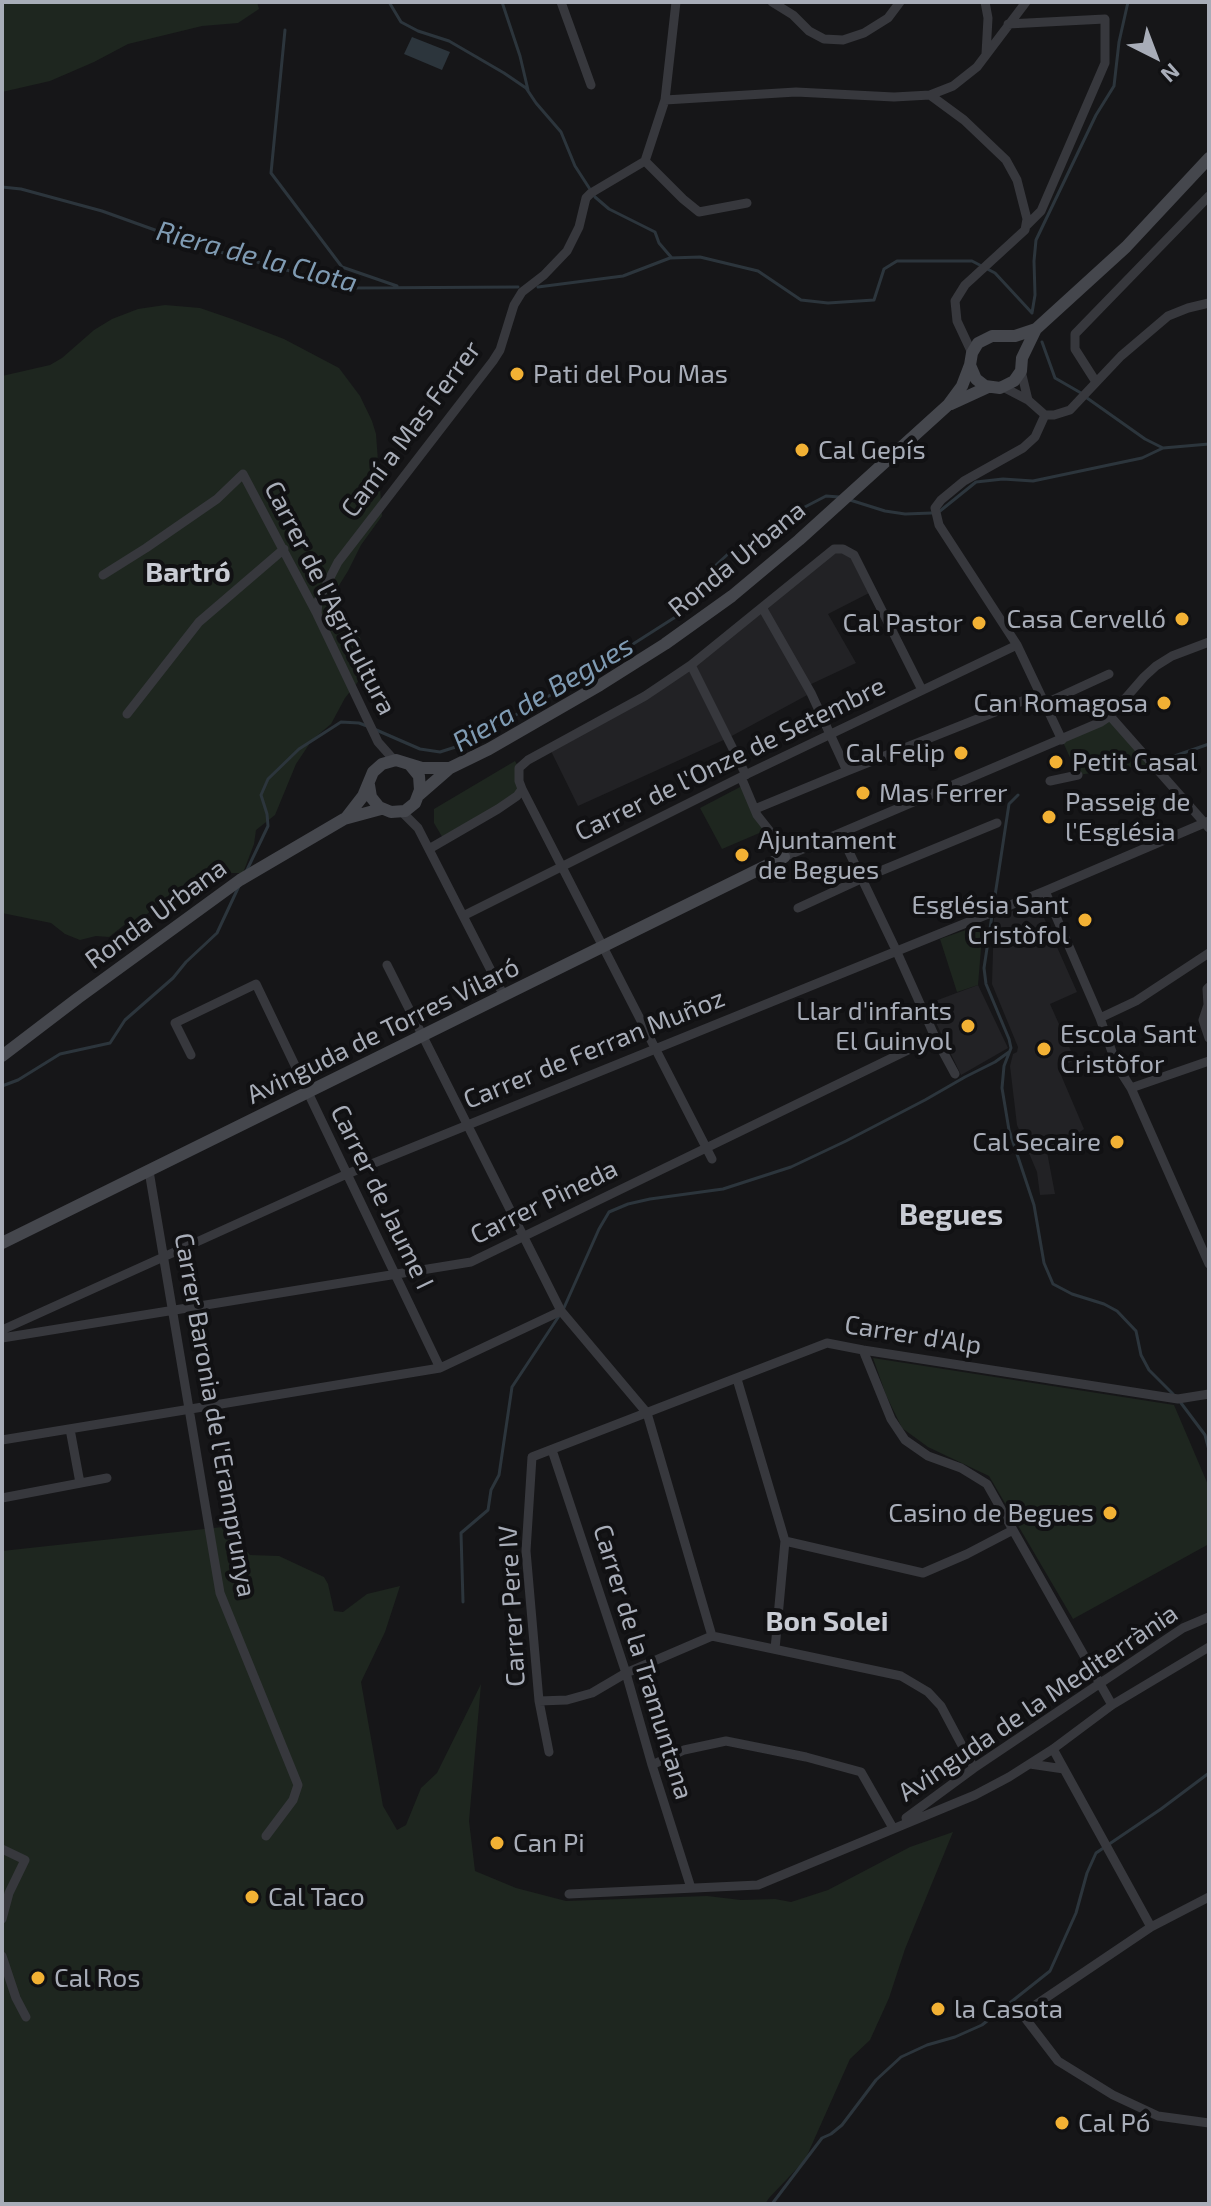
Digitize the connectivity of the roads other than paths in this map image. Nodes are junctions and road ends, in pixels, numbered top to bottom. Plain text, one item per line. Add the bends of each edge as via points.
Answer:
1 (561, 2) edge
2 (676, 2) edge
3 (772, 2) edge
4 (795, 2) edge
5 (900, 2) edge
6 (985, 2) edge
7 (1026, 2) edge
8 (793, 15) junction
9 (1008, 24) junction
10 (986, 57) junction
11 (591, 85) dead end
12 (930, 95) junction
13 (665, 100) junction
14 (1209, 158) edge
15 (645, 161) junction
16 (1209, 196) edge
17 (747, 203) dead end
18 (1027, 225) junction
19 (1209, 303) edge
20 (962, 329) junction
21 (1036, 329) junction
22 (1004, 337) junction
23 (986, 338) junction
24 (971, 359) junction
25 (1021, 364) junction
26 (1096, 382) junction
27 (988, 387) junction
28 (1003, 387) junction
29 (1028, 400) junction
30 (948, 405) junction
31 (1045, 415) junction
32 (284, 549) junction
33 (103, 575) dead end
34 (763, 609) junction
35 (317, 614) junction
36 (1209, 642) edge
37 (1017, 645) junction
38 (691, 665) junction
39 (1109, 674) dead end
40 (922, 690) junction
41 (1043, 699) junction
42 (127, 714) dead end
43 (1110, 716) junction
44 (830, 734) junction
45 (376, 738) junction
46 (1062, 740) junction
47 (394, 760) junction
48 (410, 765) junction
49 (376, 768) junction
50 (450, 768) junction
51 (847, 771) junction
52 (1078, 775) dead end
53 (744, 776) junction
54 (1050, 781) dead end
55 (369, 785) junction
56 (522, 789) junction
57 (418, 798) junction
58 (381, 809) junction
59 (755, 809) junction
60 (402, 812) junction
61 (344, 819) junction
62 (997, 823) dead end
63 (1208, 824) edge
64 (418, 828) junction
65 (840, 833) junction
66 (429, 849) junction
67 (784, 857) junction
68 (562, 866) junction
69 (861, 879) junction
70 (1045, 891) junction
71 (798, 908) dead end
72 (463, 916) junction
73 (603, 947) junction
74 (896, 950) junction
75 (1209, 953) edge
76 (387, 965) dead end
77 (1209, 987) edge
78 (504, 996) junction
79 (1100, 1018) junction
80 (422, 1036) junction
81 (935, 1037) junction
82 (1209, 1038) edge
83 (655, 1048) junction
84 (191, 1055) dead end
85 (2, 1056) edge
86 (1209, 1061) edge
87 (955, 1074) dead end
88 (1131, 1088) junction
89 (308, 1092) junction
90 (468, 1124) junction
91 (707, 1148) junction
92 (712, 1159) dead end
93 (149, 1171) junction
94 (347, 1174) junction
95 (525, 1235) junction
96 (2, 1243) edge
97 (163, 1259) junction
98 (1209, 1264) edge
99 (395, 1274) junction
100 (562, 1310) junction
101 (172, 1311) junction
102 (2, 1330) edge
103 (2, 1338) edge
104 (863, 1350) junction
105 (440, 1368) junction
106 (737, 1379) junction
107 (1209, 1394) edge
108 (189, 1409) junction
109 (647, 1413) junction
110 (70, 1429) junction
111 (2, 1440) edge
112 (552, 1450) junction
113 (532, 1457) joint
114 (107, 1478) dead end
115 (80, 1483) junction
116 (2, 1498) edge
117 (1013, 1530) junction
118 (785, 1541) junction
119 (1209, 1617) edge
120 (712, 1636) junction
121 (1209, 1647) edge
122 (775, 1649) junction
123 (626, 1673) junction
124 (1099, 1684) junction
125 (539, 1701) junction
126 (1112, 1705) junction
127 (1053, 1749) junction
128 (549, 1752) dead end
129 (1030, 1764) junction
130 (652, 1765) junction
131 (974, 1768) junction
132 (1064, 1769) junction
133 (893, 1828) junction
134 (266, 1836) dead end
135 (2, 1849) edge
136 (691, 1888) junction
137 (569, 1894) dead end
138 (1209, 1897) edge
139 (2, 1919) edge
140 (1151, 1927) junction
141 (2, 1956) edge
142 (26, 2017) dead end
143 (1209, 2123) edge

1 - 11 street
2 - 13 street
3 - 8 street
4 - 8 street
5 - 8 street via 888,18 843,40 824,39
6 - 10 street
7 - 9 street
9 - 10 street
9 - 18 street via 1105,19 1105,63 1041,211
10 - 12 street via 953,86
12 - 13 street via 796,92
12 - 18 street via 1006,160 1017,180
13 - 15 street
14 - 21 main road via 1126,247
15 - 17 street via 699,212
15 - 35 street, Camí a Mas Ferrer via 586,198 567,251 522,292 493,361 338,562
16 - 26 street via 1075,334 1075,349
18 - 20 street via 959,293 955,309
19 - 26 street via 1160,321
20 - 23 street
20 - 24 street
21 - 22 main road
21 - 25 main road
22 - 23 main road
22 - 25 main road via 1016,345
23 - 24 main road, Ronda Urbana
24 - 27 main road via 976,379
24 - 30 main road, Ronda Urbana via 962,386
25 - 28 main road via 1016,379
25 - 29 street
26 - 31 street via 1070,410
27 - 28 main road, Ronda Urbana
27 - 30 main road, Ronda Urbana
28 - 29 street
29 - 31 street
30 - 50 main road, Ronda Urbana via 732,596 665,644
31 - 37 street via 1023,448 964,481 935,508 939,525
32 - 33 street, Carrer de l'Agricultura via 243,474 217,499
32 - 35 street, Carrer de l'Agricultura
32 - 42 street via 199,622
34 - 38 street
34 - 40 street via 834,549 850,551
34 - 44 street
35 - 45 street, Carrer de l'Agricultura
36 - 43 street via 1156,666
37 - 40 street, Carrer de l'Onze de Setembre
37 - 41 street
38 - 53 street
38 - 56 street via 528,760 519,768
39 - 41 street
40 - 44 street, Carrer de l'Onze de Setembre
41 - 46 street
41 - 51 street
43 - 46 street
43 - 63 street
44 - 51 street
44 - 53 street, Carrer de l'Onze de Setembre
45 - 47 street, Carrer de l'Agricultura
45 - 49 street, Carrer de l'Agricultura
46 - 65 street
47 - 48 main road
47 - 49 main road
48 - 50 main road
48 - 57 main road via 420,779
49 - 55 main road, Ronda Urbana
50 - 57 main road, Ronda Urbana
51 - 59 street
52 - 54 street
53 - 59 street
53 - 68 street, Carrer de l'Onze de Setembre
55 - 58 main road
55 - 61 main road, Ronda Urbana
56 - 66 street
56 - 68 street
57 - 60 main road, Ronda Urbana
57 - 64 street
58 - 60 main road, Ronda Urbana
58 - 61 main road, Ronda Urbana
59 - 67 street
60 - 64 street
61 - 85 main road, Ronda Urbana via 210,900
62 - 69 street
63 - 70 street, Carrer de Ferran Muñoz
64 - 66 street
65 - 67 street
65 - 69 street
66 - 72 street
67 - 73 main road, Avinguda de Torres Vilaró
68 - 72 street, Carrer de l'Onze de Setembre
68 - 73 street
69 - 71 street
69 - 74 street
70 - 74 street, Carrer de Ferran Muñoz
70 - 79 street
72 - 78 street
73 - 78 main road, Avinguda de Torres Vilaró
73 - 83 street
74 - 81 street
74 - 83 street, Carrer de Ferran Muñoz
75 - 79 street
76 - 80 street
77 - 82 street via 1203,1020
78 - 80 main road, Avinguda de Torres Vilaró
79 - 88 street
80 - 89 main road, Avinguda de Torres Vilaró
80 - 90 street
81 - 87 street
81 - 91 street, Carrer Pineda
83 - 90 street, Carrer de Ferran Muñoz
83 - 91 street
84 - 89 street, Carrer de Jaume I via 175,1023 256,984
86 - 88 street
88 - 98 street
89 - 93 main road, Avinguda de Torres Vilaró
89 - 94 street, Carrer de Jaume I
90 - 94 street, Carrer de Ferran Muñoz
90 - 95 street
91 - 92 street
91 - 95 street, Carrer Pineda
93 - 96 main road, Avinguda de Torres Vilaró
93 - 97 street, Carrer Baronia de l'Eramprunya
94 - 97 street, Carrer de Ferran Muñoz
94 - 99 street, Carrer de Jaume I
95 - 99 street, Carrer Pineda via 471,1262
95 - 100 street
97 - 101 street, Carrer Baronia de l'Eramprunya
97 - 102 street, Carrer de Ferran Muñoz
99 - 101 street, Carrer Pineda
99 - 105 street, Carrer de Jaume I
100 - 105 street
100 - 109 street
101 - 103 street, Carrer Pineda
101 - 108 street, Carrer Baronia de l'Eramprunya
104 - 106 street, Carrer d'Alp via 827,1343
104 - 107 street, Carrer d'Alp via 1166,1397
104 - 117 street via 905,1440 987,1484
105 - 108 street
106 - 109 street, Carrer d'Alp
106 - 118 street
108 - 110 street
108 - 134 street, Carrer Baronia de l'Eramprunya via 220,1593 298,1785
109 - 112 street, Carrer d'Alp
109 - 120 street
110 - 111 street
110 - 115 street
112 - 113 street, Carrer d'Alp
112 - 123 street, Carrer de la Tramuntana
113 - 125 street, Carrer Pere IV via 526,1551
114 - 115 street
115 - 116 street
117 - 118 street via 923,1573
117 - 124 street
118 - 122 street
119 - 124 street, Avinguda de la Mediterrània via 1183,1628
120 - 122 street
120 - 123 street
121 - 126 street, Avinguda de la Mediterrània
122 - 131 street via 888,1672 920,1687 941,1706
123 - 125 street via 592,1693
123 - 130 street, Carrer de la Tramuntana
124 - 126 street
124 - 131 street, Avinguda de la Mediterrània
125 - 128 street, Carrer Pere IV
126 - 127 street, Avinguda de la Mediterrània
127 - 129 street, Avinguda de la Mediterrània
127 - 132 street
129 - 132 street
129 - 133 street, Avinguda de la Mediterrània via 975,1795
130 - 133 street via 684,1750 726,1741 806,1757 861,1772
130 - 136 street, Carrer de la Tramuntana
131 - 133 street, Avinguda de la Mediterrània
132 - 140 street
133 - 136 street, Avinguda de la Mediterrània via 758,1885
135 - 139 street via 25,1860
136 - 137 street, Avinguda de la Mediterrània
138 - 140 street
140 - 143 street via 1022,2014 1058,2061 1113,2095 1158,2116
141 - 142 street

